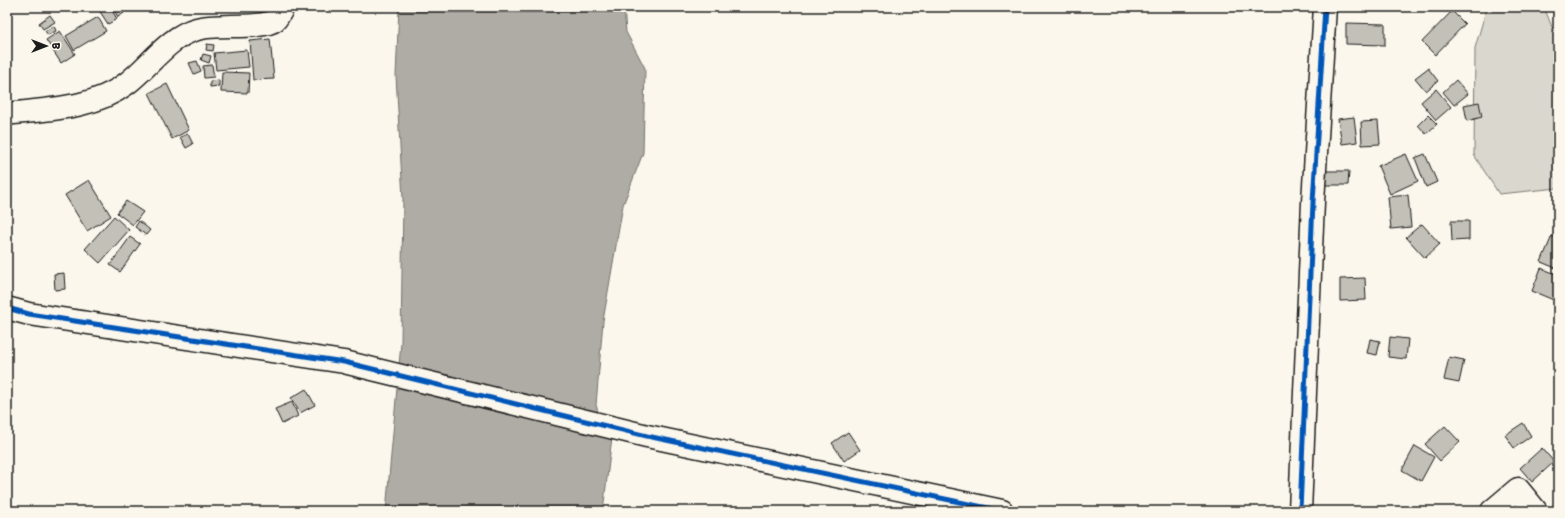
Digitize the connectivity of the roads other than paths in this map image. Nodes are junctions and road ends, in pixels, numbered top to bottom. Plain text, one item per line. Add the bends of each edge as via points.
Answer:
1 (283, 7) edge
2 (1325, 7) edge
3 (7, 114) edge
4 (7, 308) edge
5 (1002, 511) edge
6 (1300, 511) edge
7 (1492, 511) edge
8 (1536, 511) edge

1 - 3 street via 276,19 265,24 219,25 191,30 176,39 125,85 104,96 81,104
2 - 6 street via 1313,202
4 - 5 street via 29,314 344,362 647,436
7 - 8 street via 1518,489

